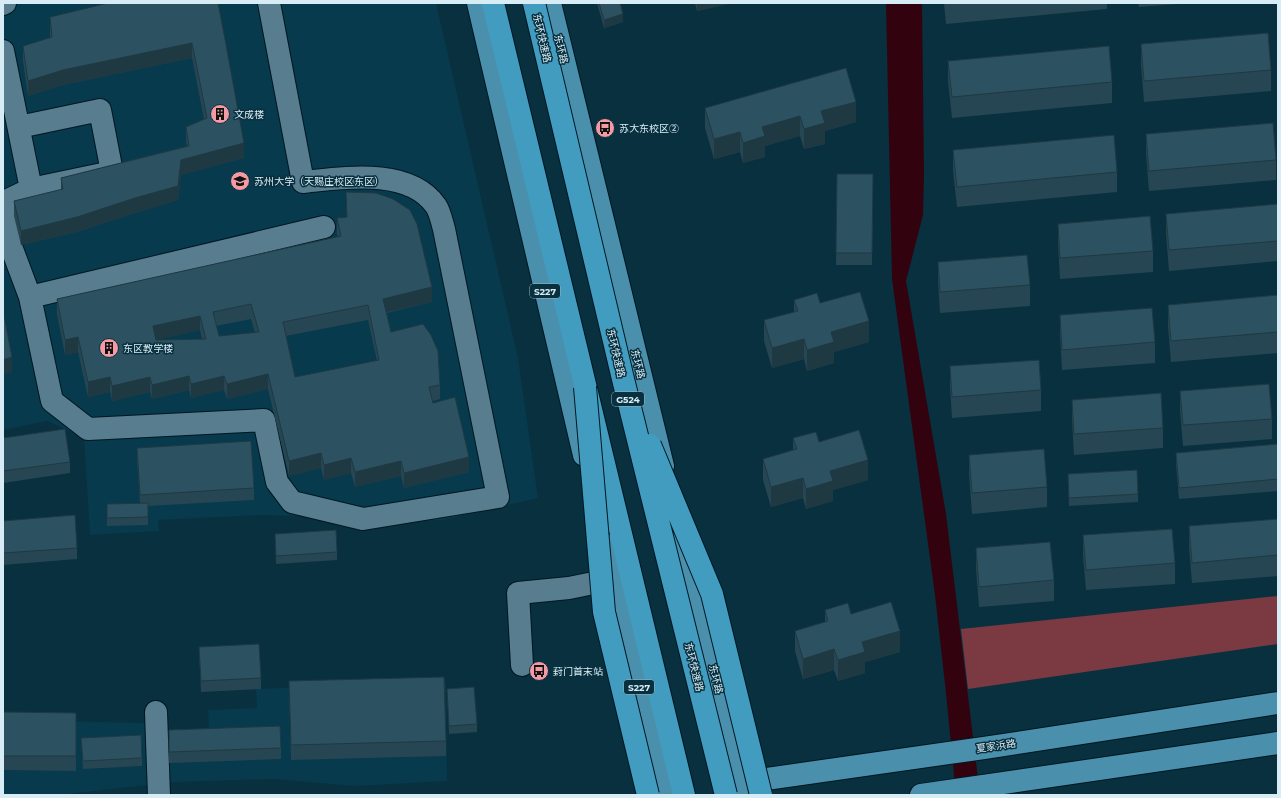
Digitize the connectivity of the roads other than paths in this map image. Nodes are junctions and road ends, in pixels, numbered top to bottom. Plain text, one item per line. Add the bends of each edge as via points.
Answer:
1 (269, 3) edge
2 (478, 3) edge
3 (493, 3) edge
4 (534, 3) edge
5 (550, 3) edge
6 (3, 50) edge
7 (19, 127) junction
8 (31, 189) junction
9 (324, 227) dead end
10 (6, 242) edge
11 (30, 297) junction
12 (623, 379) junction
13 (585, 387) junction
14 (613, 579) junction
15 (522, 665) dead end
16 (1278, 703) edge
17 (156, 712) dead end
18 (1278, 743) edge
19 (737, 791) edge
20 (159, 795) edge
21 (648, 795) edge
22 (664, 795) edge
23 (684, 795) edge
24 (716, 795) edge
25 (761, 795) edge
26 (921, 795) edge

1 - 11 street via 304,182 362,176 387,180 408,184 426,195 437,207 444,229 498,497 363,519 292,502 276,482 264,420 88,429 52,401
2 - 14 main road, S227
3 - 13 highway
4 - 12 highway, 东环快速路 / G524, bridge
5 - 19 main road, 东环路
6 - 7 street
7 - 8 street
7 - 8 street via 100,110 112,172
8 - 10 street via 8,200
9 - 11 street
10 - 11 street
12 - 19 highway, 东环快速路 / G524, bridge
12 - 25 highway, bridge via 712,594
13 - 21 highway, bridge via 604,612
13 - 23 highway, bridge
14 - 15 street via 569,588 518,592
14 - 22 main road, S227
16 - 19 main road, 夏家浜路 via 945,754
17 - 20 street
18 - 26 main road
19 - 24 main road, 夏家浜路

